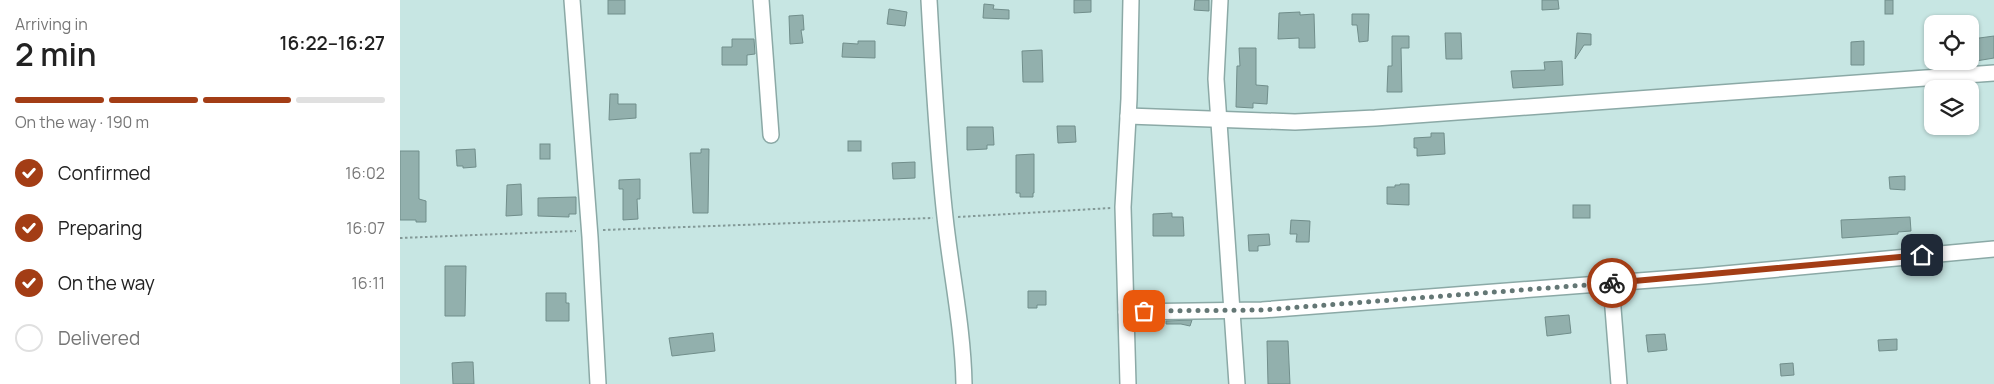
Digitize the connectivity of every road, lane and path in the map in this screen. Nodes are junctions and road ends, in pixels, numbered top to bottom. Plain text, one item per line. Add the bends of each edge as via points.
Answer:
1 (572, 0) edge
2 (761, 0) edge
3 (929, 0) edge
4 (1130, 0) edge
5 (1220, 0) edge
6 (1994, 73) edge
7 (1128, 116) junction
8 (1219, 120) junction
9 (771, 134) dead end
10 (1123, 207) junction
11 (945, 218) junction
12 (589, 231) junction
13 (400, 238) edge
14 (1994, 249) edge
15 (1611, 283) junction
16 (1234, 310) junction
17 (1126, 312) junction
18 (598, 384) edge
19 (964, 384) edge
20 (1128, 384) edge
21 (1238, 384) edge
22 (1619, 384) edge

1 - 12 street
2 - 9 street
3 - 11 street
4 - 7 street
5 - 8 street via 1216,79
6 - 8 street via 1375,118 1295,122
7 - 8 street
7 - 10 street
8 - 16 street
10 - 11 path
10 - 17 street
11 - 12 path
11 - 19 street via 964,358
12 - 13 path
12 - 18 street
14 - 15 street
15 - 16 street
15 - 22 street
16 - 17 street
16 - 21 street
17 - 20 street

